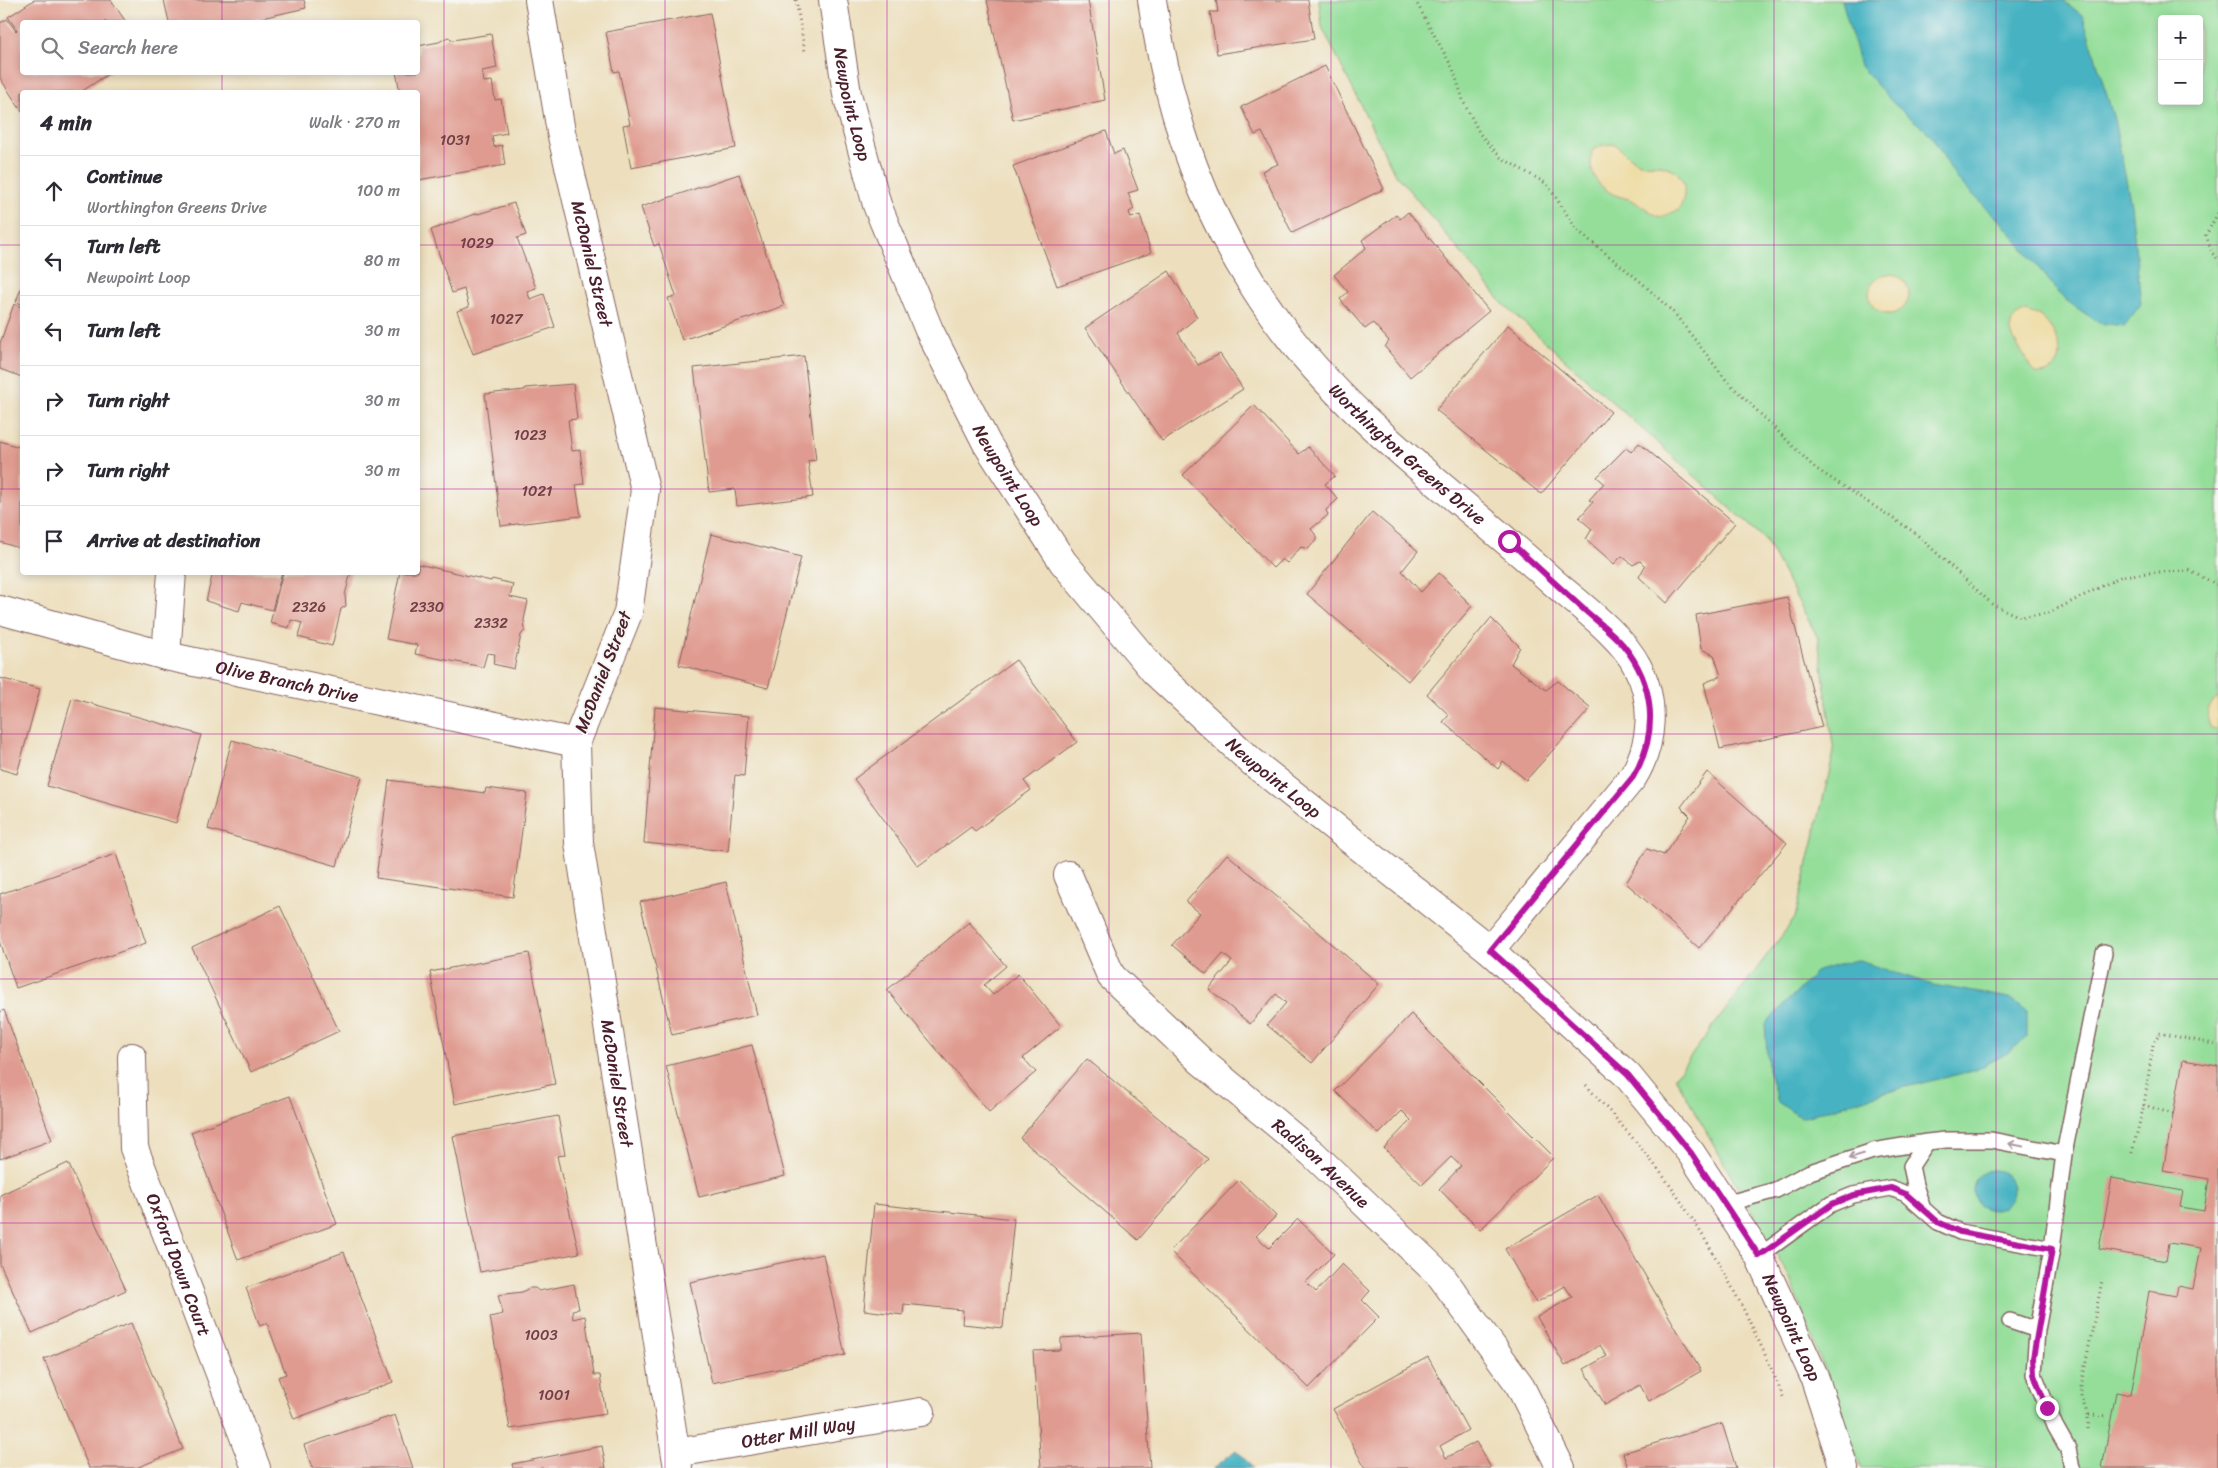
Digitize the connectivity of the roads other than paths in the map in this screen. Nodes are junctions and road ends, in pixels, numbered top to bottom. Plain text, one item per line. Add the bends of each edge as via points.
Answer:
1 (540, 0) edge
2 (833, 0) edge
3 (1152, 0) edge
4 (172, 575) edge
5 (0, 610) edge
6 (166, 656) junction
7 (576, 743) junction
8 (1068, 875) dead end
9 (1490, 950) junction
10 (2104, 953) dead end
11 (132, 1057) dead end
12 (1927, 1142) junction
13 (2064, 1154) junction
14 (1725, 1204) junction
15 (1922, 1207) junction
16 (2052, 1249) junction
17 (1759, 1256) junction
18 (2010, 1321) dead end
19 (2037, 1330) junction
20 (921, 1412) dead end
21 (677, 1461) edge
22 (256, 1468) edge
23 (1562, 1468) edge
24 (1844, 1468) edge
25 (2072, 1468) edge

1 - 7 street, McDaniel Street via 560,132 645,490 628,613
2 - 9 street, Newpoint Loop via 847,94 881,214 929,330 987,444 1063,562 1155,672 1251,761
3 - 9 street, Worthington Greens Drive via 1160,54 1174,111 1195,173 1243,272 1275,318 1326,382 1364,419 1509,541 1622,644 1645,682 1649,701 1648,743 1643,761
4 - 6 street
5 - 6 street, Olive Branch Drive
6 - 7 street, Olive Branch Drive
7 - 21 street, McDaniel Street via 579,843
8 - 23 street, Radison Avenue via 1111,976 1202,1062 1312,1153 1441,1276 1519,1384
9 - 14 street, Newpoint Loop via 1628,1075 1691,1153
10 - 13 lane
11 - 22 street, Oxford Down Court via 134,1148
13 -> 12 lane via 1991,1140
12 -> 14 lane via 1873,1150 1810,1172 1776,1190
12 - 15 lane via 1911,1166
13 - 16 lane
14 - 17 street, Newpoint Loop
15 - 16 lane via 1938,1222 1960,1232
15 - 17 lane via 1906,1194 1891,1188 1854,1195 1832,1204
16 - 19 lane
17 - 24 street, Newpoint Loop via 1814,1376
18 - 19 lane
19 - 25 lane via 2034,1374 2068,1449
20 - 21 street, Otter Mill Way

